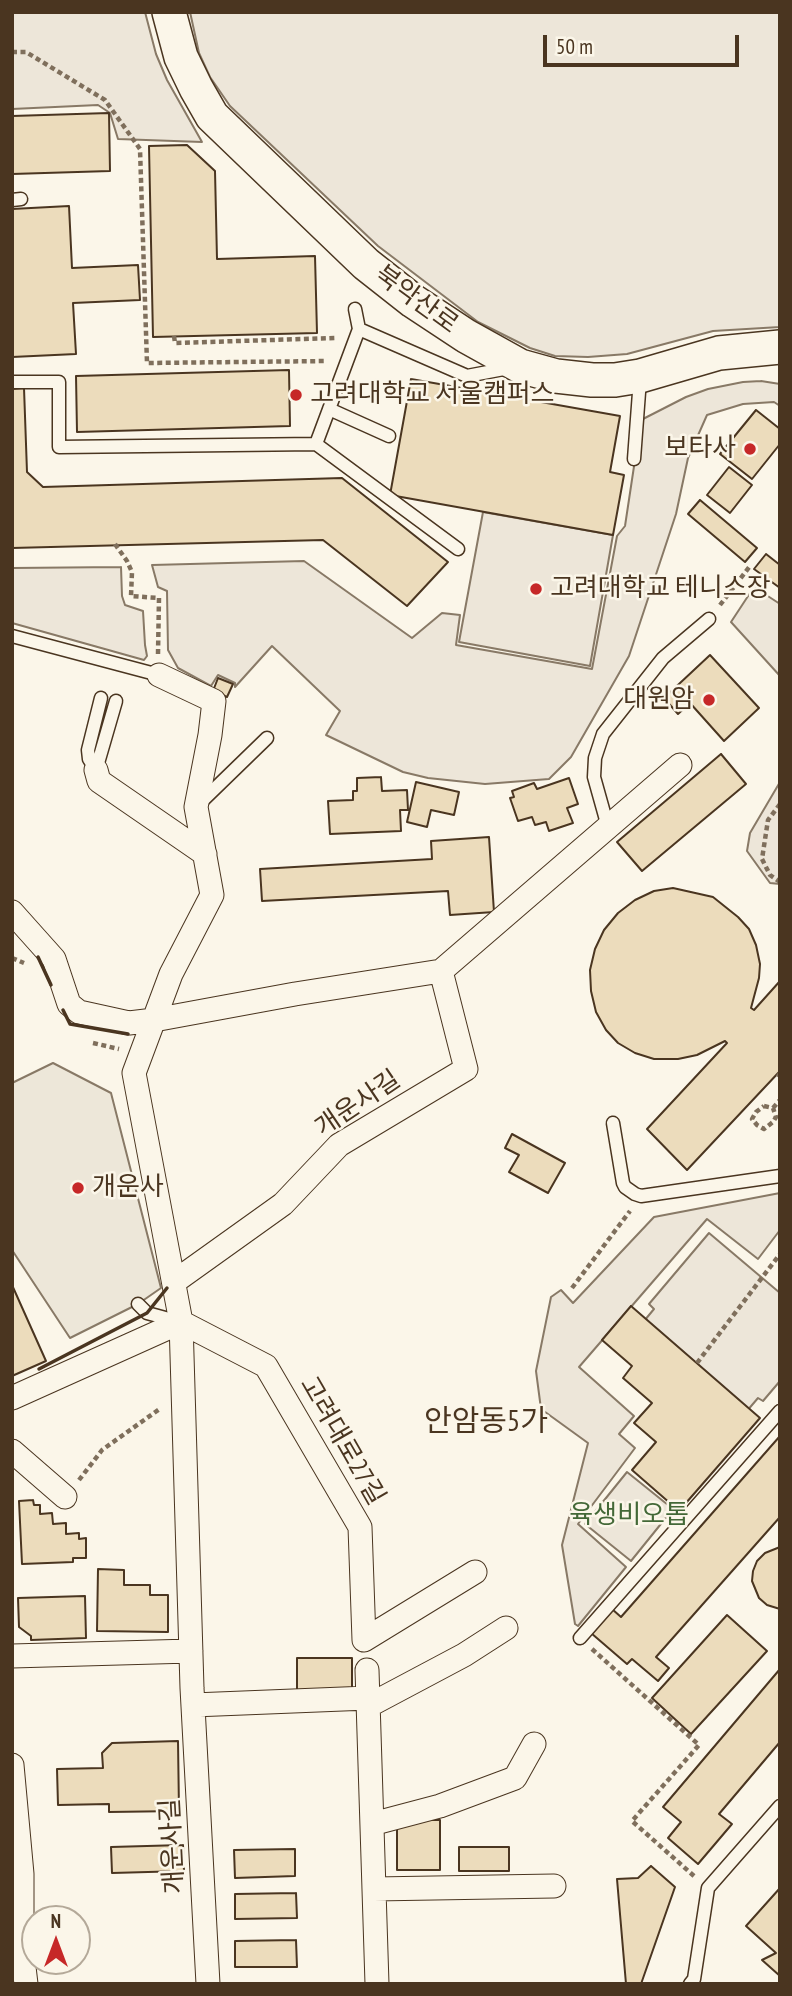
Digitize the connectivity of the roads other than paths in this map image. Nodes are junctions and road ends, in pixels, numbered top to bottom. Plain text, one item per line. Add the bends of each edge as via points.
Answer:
1 (169, 12) edge
2 (355, 309) dead end
3 (359, 329) junction
4 (780, 347) edge
5 (520, 366) junction
6 (640, 376) junction
7 (12, 382) edge
8 (329, 409) junction
9 (388, 436) dead end
10 (316, 444) junction
11 (634, 458) dead end
12 (458, 548) dead end
13 (709, 619) road end
14 (12, 636) edge
15 (159, 675) joint
16 (102, 698) dead end
17 (116, 701) dead end
18 (267, 738) dead end
19 (680, 765) dead end
20 (96, 770) junction
21 (196, 807) junction
22 (608, 827) junction
23 (205, 854) junction
24 (12, 912) edge
25 (441, 971) junction
26 (154, 1020) junction
27 (613, 1123) dead end
28 (780, 1175) edge
29 (174, 1282) junction
30 (138, 1304) dead end
31 (181, 1322) junction
32 (12, 1398) edge
33 (780, 1411) edge
34 (12, 1451) edge
35 (65, 1497) road end
36 (475, 1572) dead end
37 (506, 1628) dead end
38 (580, 1638) road end
39 (191, 1651) junction
40 (12, 1656) edge
41 (367, 1670) dead end
42 (368, 1702) junction
43 (193, 1705) junction
44 (534, 1744) dead end
45 (12, 1765) edge
46 (780, 1806) edge
47 (372, 1824) junction
48 (554, 1886) dead end
49 (374, 1889) junction
50 (26, 1984) edge
51 (208, 1984) edge
52 (377, 1984) edge
53 (690, 1984) edge

1 - 5 street, 북악산로 via 181,57 212,116 366,264 413,301
2 - 3 lane
3 - 5 lane via 467,376
3 - 8 lane
4 - 6 street, 북악산로 via 719,353
5 - 6 street, 북악산로 via 592,380
6 - 11 lane
7 - 10 lane via 59,382 59,447
8 - 9 lane
8 - 10 lane
10 - 12 lane
13 - 22 lane via 663,659 603,734 594,777
14 - 15 lane
15 - 21 street via 214,701
16 - 20 lane via 88,750
17 - 20 lane
18 - 21 lane
19 - 22 street
20 - 23 street via 99,781
21 - 23 street, 개운사길
22 - 25 street
23 - 26 street, 개운사길 via 212,895 171,974
24 - 26 street via 54,959 69,1003 79,1012 129,1023
25 - 26 street
25 - 29 street, 개운사길 via 466,1069 339,1145 283,1204
26 - 29 street, 개운사길 via 134,1073
27 - 28 lane via 623,1182 641,1196
29 - 31 street, 개운사길
30 - 31 lane via 148,1313
31 - 32 street
31 - 36 street, 고려대로27길 via 266,1366 354,1516 360,1527 364,1640
31 - 39 street, 개운사길
33 - 38 lane
34 - 35 street
37 - 42 street via 464,1655
39 - 40 street
39 - 43 street, 개운사길
41 - 42 street
42 - 43 street
42 - 47 street
43 - 51 street, 개운사길
44 - 47 street via 515,1778 440,1806
45 - 50 street
46 - 53 lane via 708,1888
47 - 49 street
48 - 49 street
49 - 52 street

